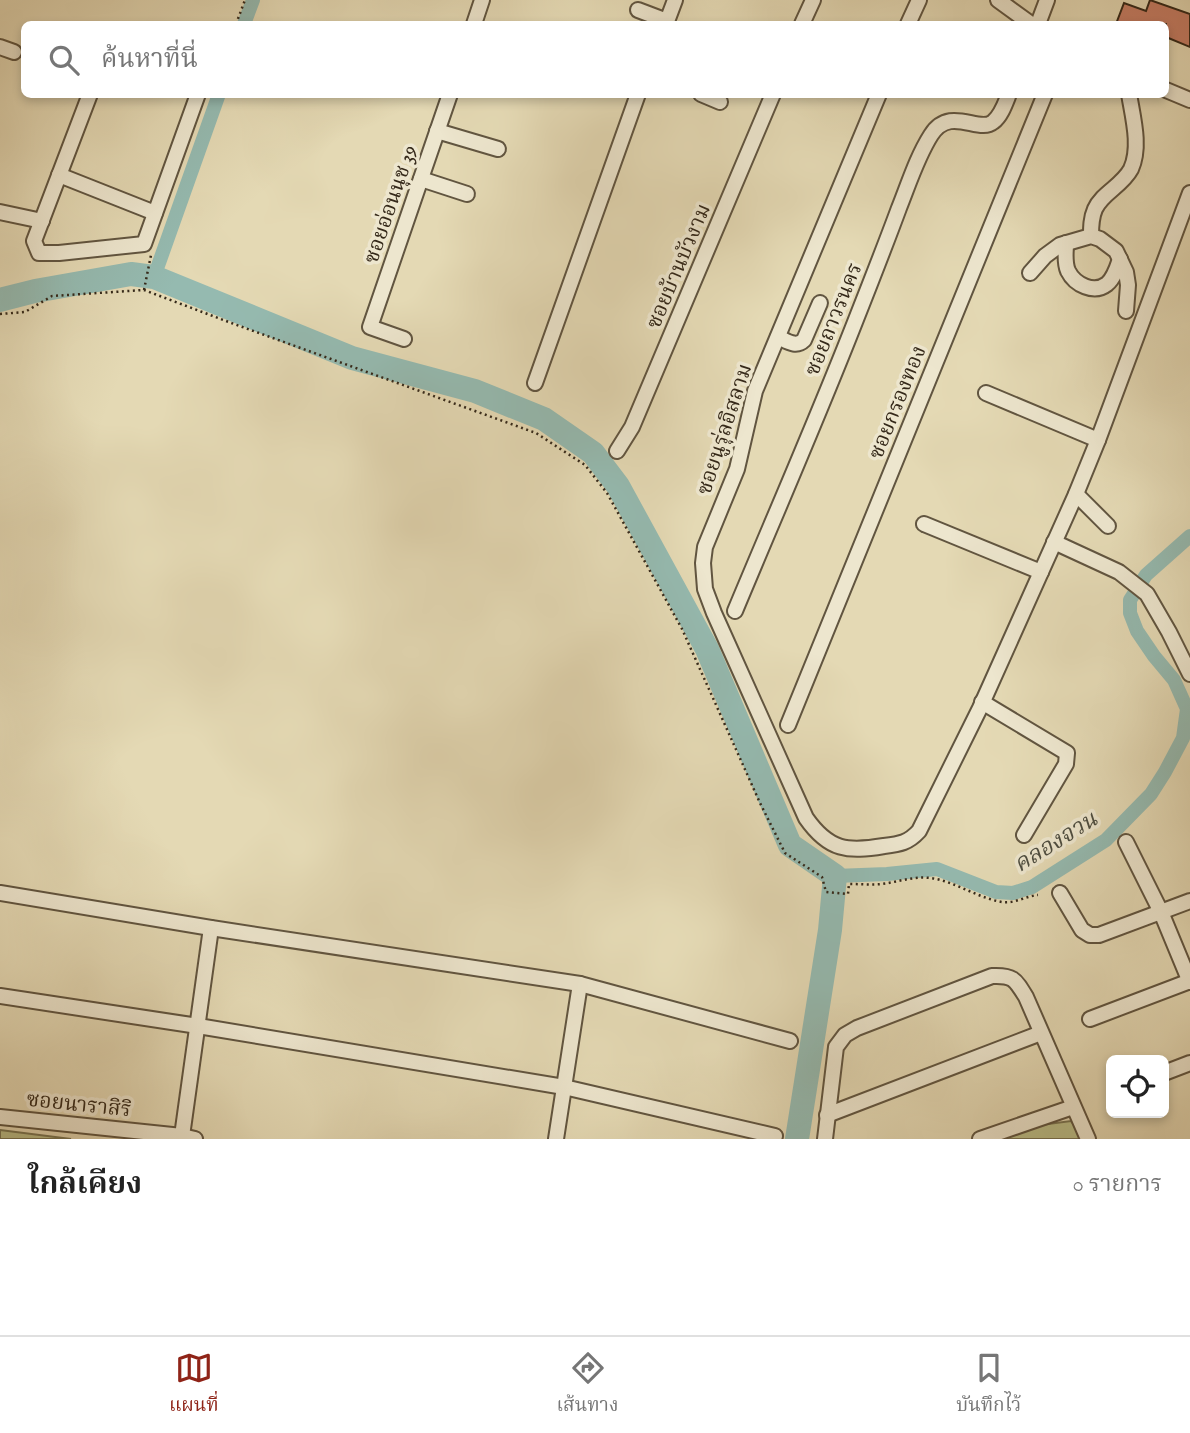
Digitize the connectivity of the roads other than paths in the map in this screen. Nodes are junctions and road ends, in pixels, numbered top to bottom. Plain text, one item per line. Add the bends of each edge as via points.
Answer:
1 (675, 0) edge
2 (813, 0) edge
3 (919, 0) edge
4 (998, 0) edge
5 (1047, 0) edge
6 (480, 1) edge
7 (638, 10) dead end
8 (475, 21) edge
9 (662, 21) edge
10 (667, 21) edge
11 (803, 21) edge
12 (909, 21) edge
13 (1027, 21) edge
14 (1039, 21) edge
15 (1169, 91) edge
16 (88, 98) edge
17 (197, 98) edge
18 (449, 98) edge
19 (637, 98) edge
20 (710, 98) edge
21 (771, 98) edge
22 (877, 98) edge
23 (1007, 98) edge
24 (1043, 98) edge
25 (1130, 98) edge
26 (1190, 100) edge
27 (720, 102) dead end
28 (437, 131) junction
29 (498, 149) dead end
30 (59, 175) junction
31 (421, 179) junction
32 (1190, 193) edge
33 (467, 194) dead end
34 (0, 212) edge
35 (155, 214) junction
36 (42, 221) junction
37 (1183, 231) edge
38 (1091, 236) junction
39 (1066, 243) junction
40 (1121, 259) junction
41 (1030, 273) dead end
42 (820, 303) dead end
43 (1126, 311) dead end
44 (778, 337) junction
45 (404, 339) dead end
46 (535, 383) dead end
47 (986, 393) dead end
48 (1098, 440) junction
49 (617, 452) dead end
50 (1076, 494) junction
51 (925, 524) dead end
52 (1108, 526) dead end
53 (1054, 542) junction
54 (1041, 572) junction
55 (735, 611) dead end
56 (1190, 674) edge
57 (982, 702) junction
58 (788, 725) dead end
59 (1024, 835) dead end
60 (1126, 842) dead end
61 (0, 893) edge
62 (1060, 893) dead end
63 (1190, 901) edge
64 (1161, 912) junction
65 (211, 928) junction
66 (1190, 981) edge
67 (580, 984) junction
68 (0, 996) edge
69 (1090, 1019) dead end
70 (198, 1026) junction
71 (1041, 1033) junction
72 (790, 1041) dead end
73 (1190, 1063) edge
74 (1169, 1071) edge
75 (564, 1087) junction
76 (1073, 1107) junction
77 (827, 1115) junction
78 (0, 1116) edge
79 (775, 1136) dead end
80 (189, 1138) edge
81 (556, 1139) edge
82 (825, 1139) edge
83 (980, 1139) edge
84 (1088, 1139) edge

1 - 10 street
2 - 11 street
3 - 12 street
4 - 13 street
5 - 14 street
6 - 8 street
7 - 9 street
15 - 26 street
16 - 30 street
17 - 35 street
18 - 28 street, ซอยอ่อนนุช 39
19 - 46 street
20 - 27 street
21 - 49 street, ซอยบ้านบัวงาม via 632,427
22 - 44 street, ซอยนูรุ่ลอิสลาม
23 - 55 street, ซอยถาวรนคร via 992,124 941,123 916,164
24 - 58 street, ซอยกรองทอง
25 - 38 street via 1135,157 1130,171 1095,208
28 - 29 street
28 - 31 street, ซอยอ่อนนุช 39
30 - 35 street
30 - 36 street
31 - 33 street
31 - 45 street, ซอยอ่อนนุช 39 via 370,327
32 - 37 street
34 - 36 street
35 - 36 street via 144,244 59,253 38,253 34,242
37 - 48 street
38 - 39 street
38 - 40 street via 1107,243
39 - 40 street via 1068,270 1078,283 1093,289 1110,280
39 - 41 street via 1052,250
40 - 43 street via 1128,285
42 - 44 street via 800,344
44 - 57 street, ซอยนูรุ่ลอิสลาม via 755,391 737,469 705,547 703,563 705,589 714,612 816,832 834,845 858,850 910,840 919,831
47 - 48 street
48 - 50 street
50 - 52 street
50 - 53 street
51 - 54 street
53 - 54 street
53 - 56 street via 1119,572 1147,594
54 - 57 street
57 - 59 street via 1068,753
60 - 64 street
61 - 65 street
62 - 64 street via 1082,930 1090,934 1099,935
63 - 64 street
64 - 66 street
65 - 67 street
65 - 70 street
66 - 69 street
67 - 72 street
67 - 75 street
68 - 70 street
70 - 75 street
70 - 80 street
71 - 76 street
71 - 77 street
71 - 77 street via 1016,980 992,976 845,1035 836,1047
73 - 74 street
75 - 79 street
75 - 81 street
76 - 83 street
76 - 84 street
77 - 82 street
78 - 80 street, ซอยนาราสิริ

